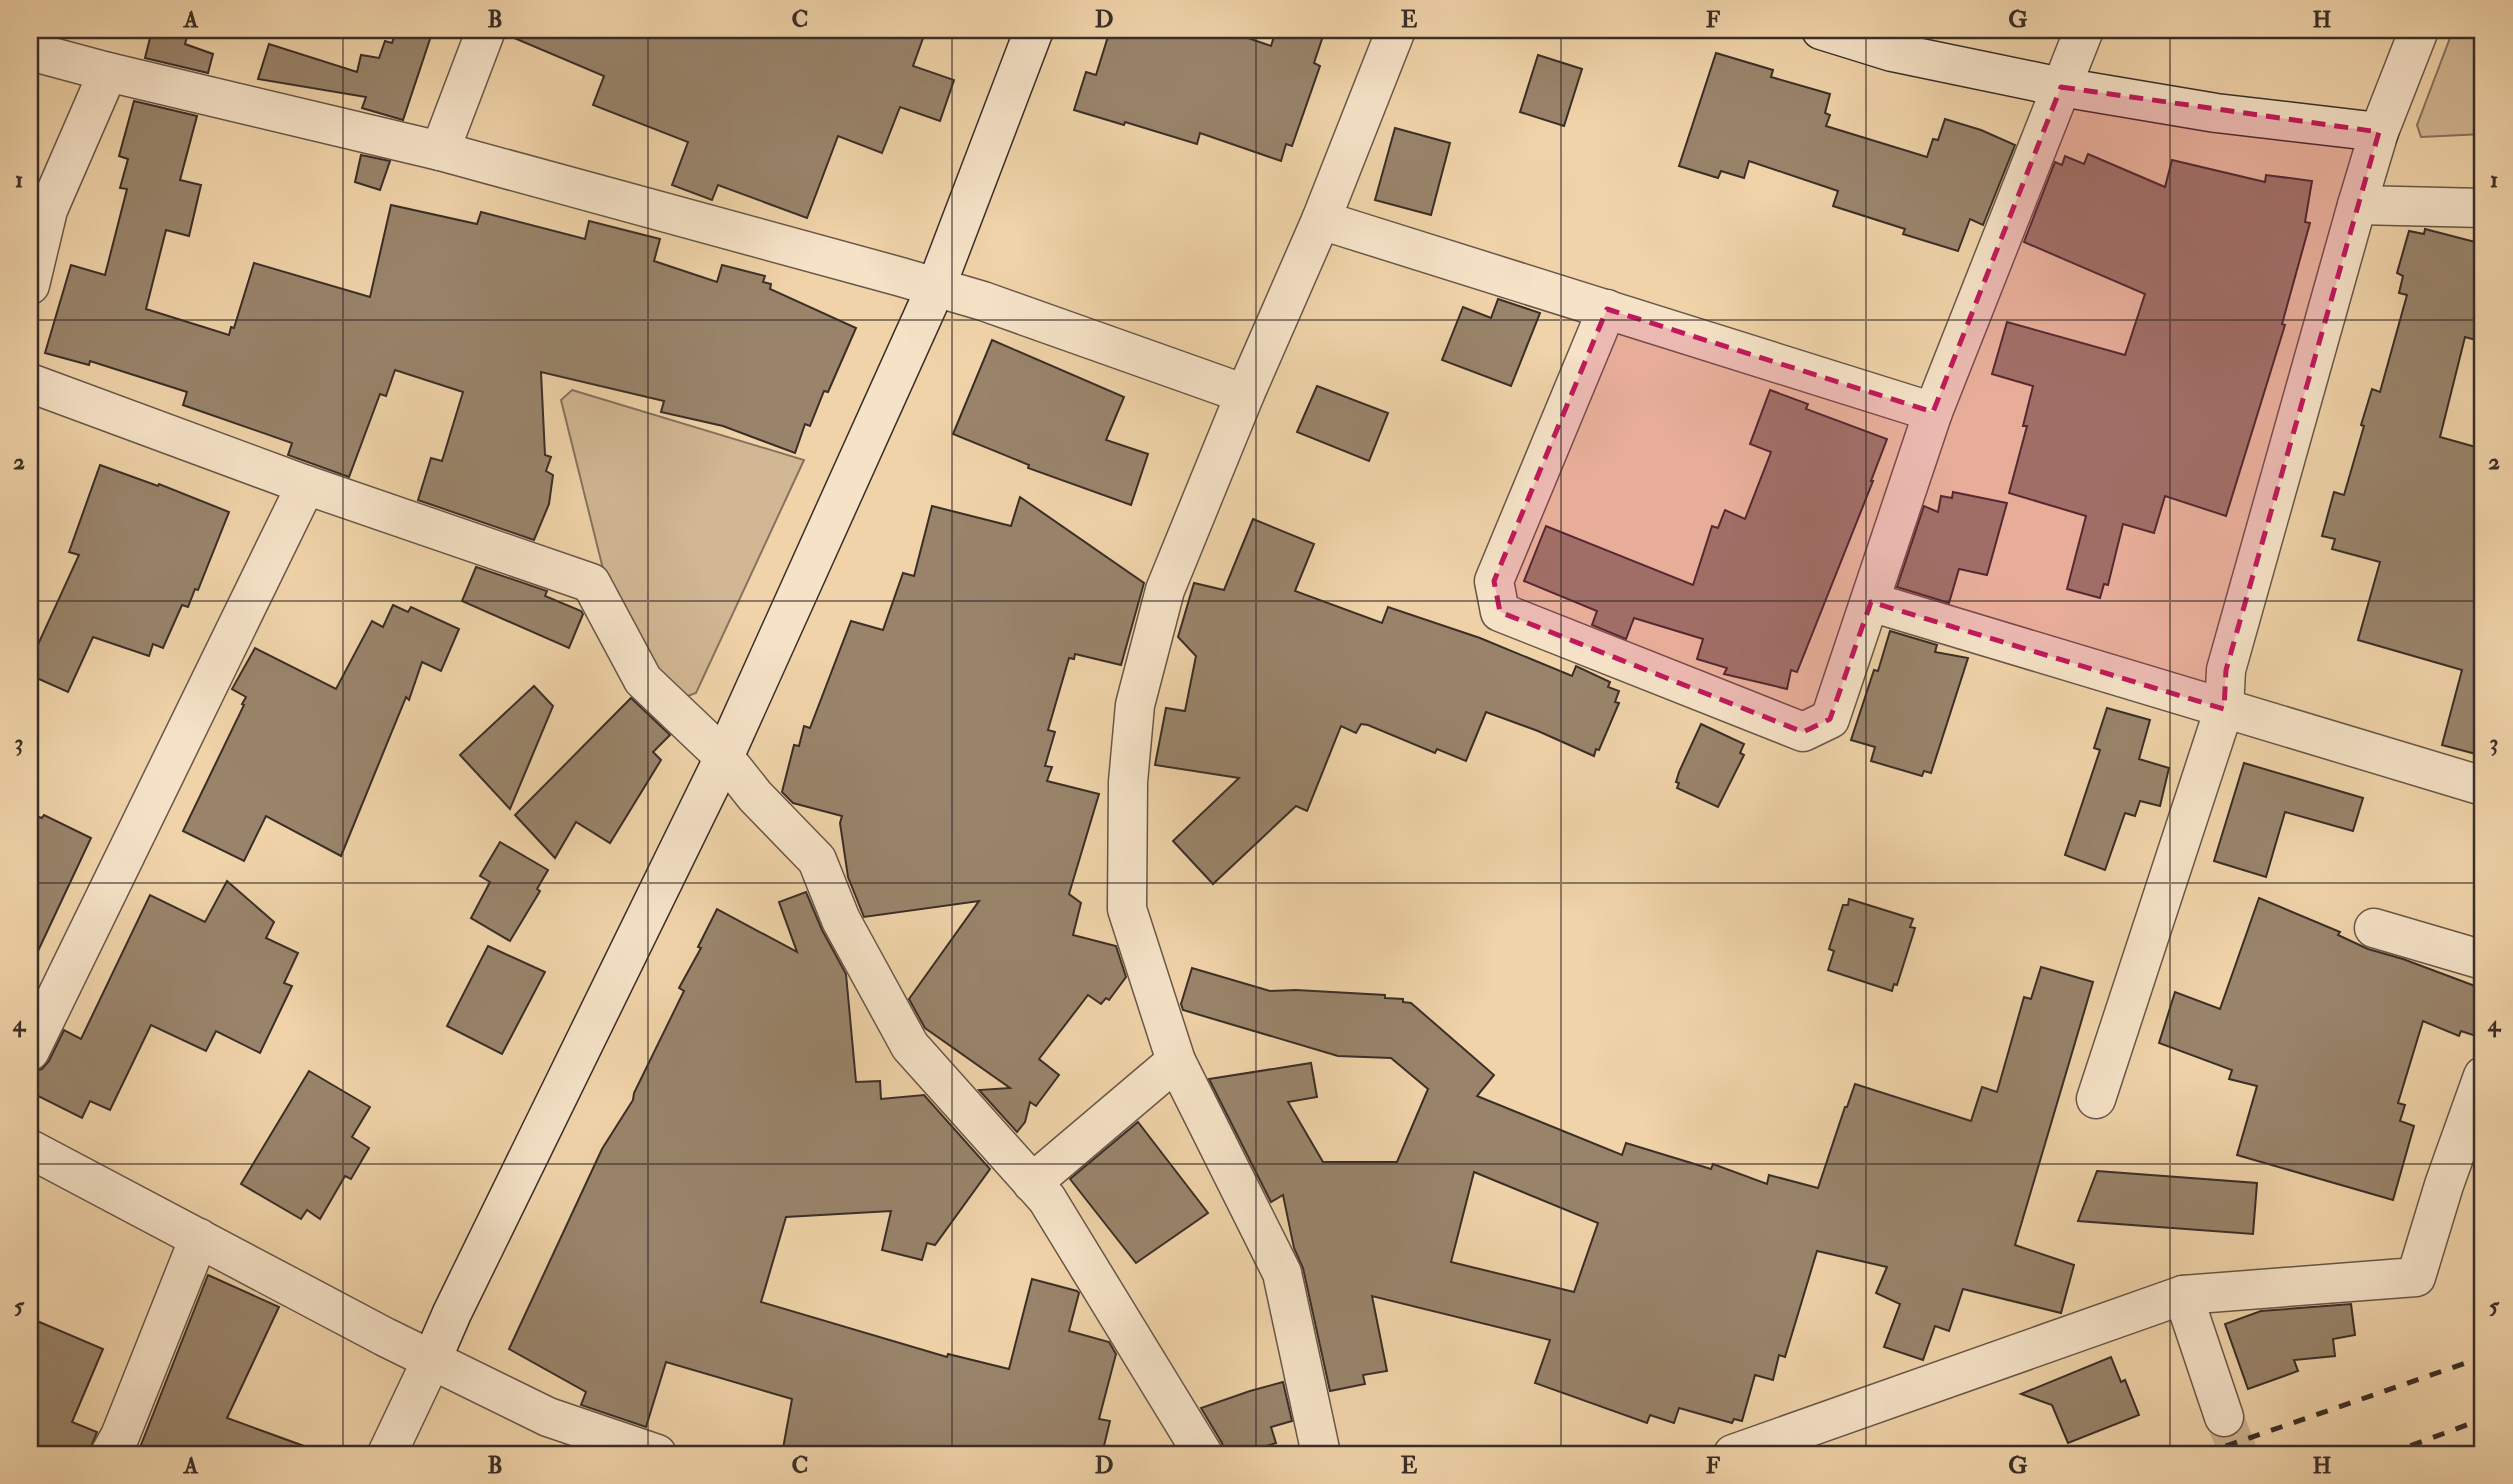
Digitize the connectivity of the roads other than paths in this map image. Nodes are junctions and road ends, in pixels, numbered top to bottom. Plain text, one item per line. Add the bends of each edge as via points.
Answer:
1 (486, 30) edge
2 (1034, 30) edge
3 (1396, 30) edge
4 (1821, 30) edge
5 (2084, 30) edge
6 (2420, 30) edge
7 (30, 51) edge
8 (108, 72) junction
9 (2061, 87) junction
10 (2379, 132) junction
11 (440, 151) junction
12 (2357, 205) junction
13 (2483, 208) edge
14 (1321, 220) junction
15 (30, 285) edge
16 (936, 287) junction
17 (1607, 309) junction
18 (30, 383) edge
19 (1245, 394) junction
20 (1933, 412) junction
21 (306, 485) junction
22 (1871, 602) junction
23 (2224, 709) junction
24 (724, 757) junction
25 (2483, 786) edge
26 (2374, 928) dead end
27 (2483, 960) edge
28 (30, 1051) edge
29 (1176, 1061) junction
30 (2483, 1076) edge
31 (2096, 1098) dead end
32 (30, 1149) edge
33 (1032, 1183) junction
34 (199, 1238) junction
35 (2183, 1295) junction
36 (432, 1359) junction
37 (2224, 1416) tunnel mouth
38 (110, 1454) edge
39 (387, 1454) edge
40 (657, 1454) edge
41 (1203, 1454) edge
42 (1321, 1454) edge
43 (1733, 1454) edge

1 - 11 street
2 - 16 street
3 - 14 street
4 - 9 street via 1892,52
5 - 9 street
6 - 10 street
7 - 8 street
8 - 11 street
8 - 15 street via 48,210
9 - 10 street via 2216,113
9 - 20 street
10 - 12 street
11 - 16 street
12 - 13 street
12 - 23 street via 2226,670
14 - 17 street
14 - 19 street
16 - 19 street
16 - 24 street
17 - 20 street
17 - 22 street via 1494,581 1500,612 1803,732 1830,719
18 - 21 street
19 - 29 street via 1165,590 1135,705 1128,782 1127,909
20 - 22 street
21 - 24 street via 591,583 643,680
21 - 28 street
22 - 23 street
23 - 25 street
23 - 31 street
24 - 33 street via 817,860 841,920 910,1046
24 - 36 street
26 - 27 street
29 - 33 street
29 - 42 street via 1282,1273
30 - 35 street via 2416,1277
32 - 34 street
33 - 41 street
34 - 36 street
34 - 38 street
35 - 37 street
35 - 43 street
36 - 39 street
36 - 40 street via 548,1417

